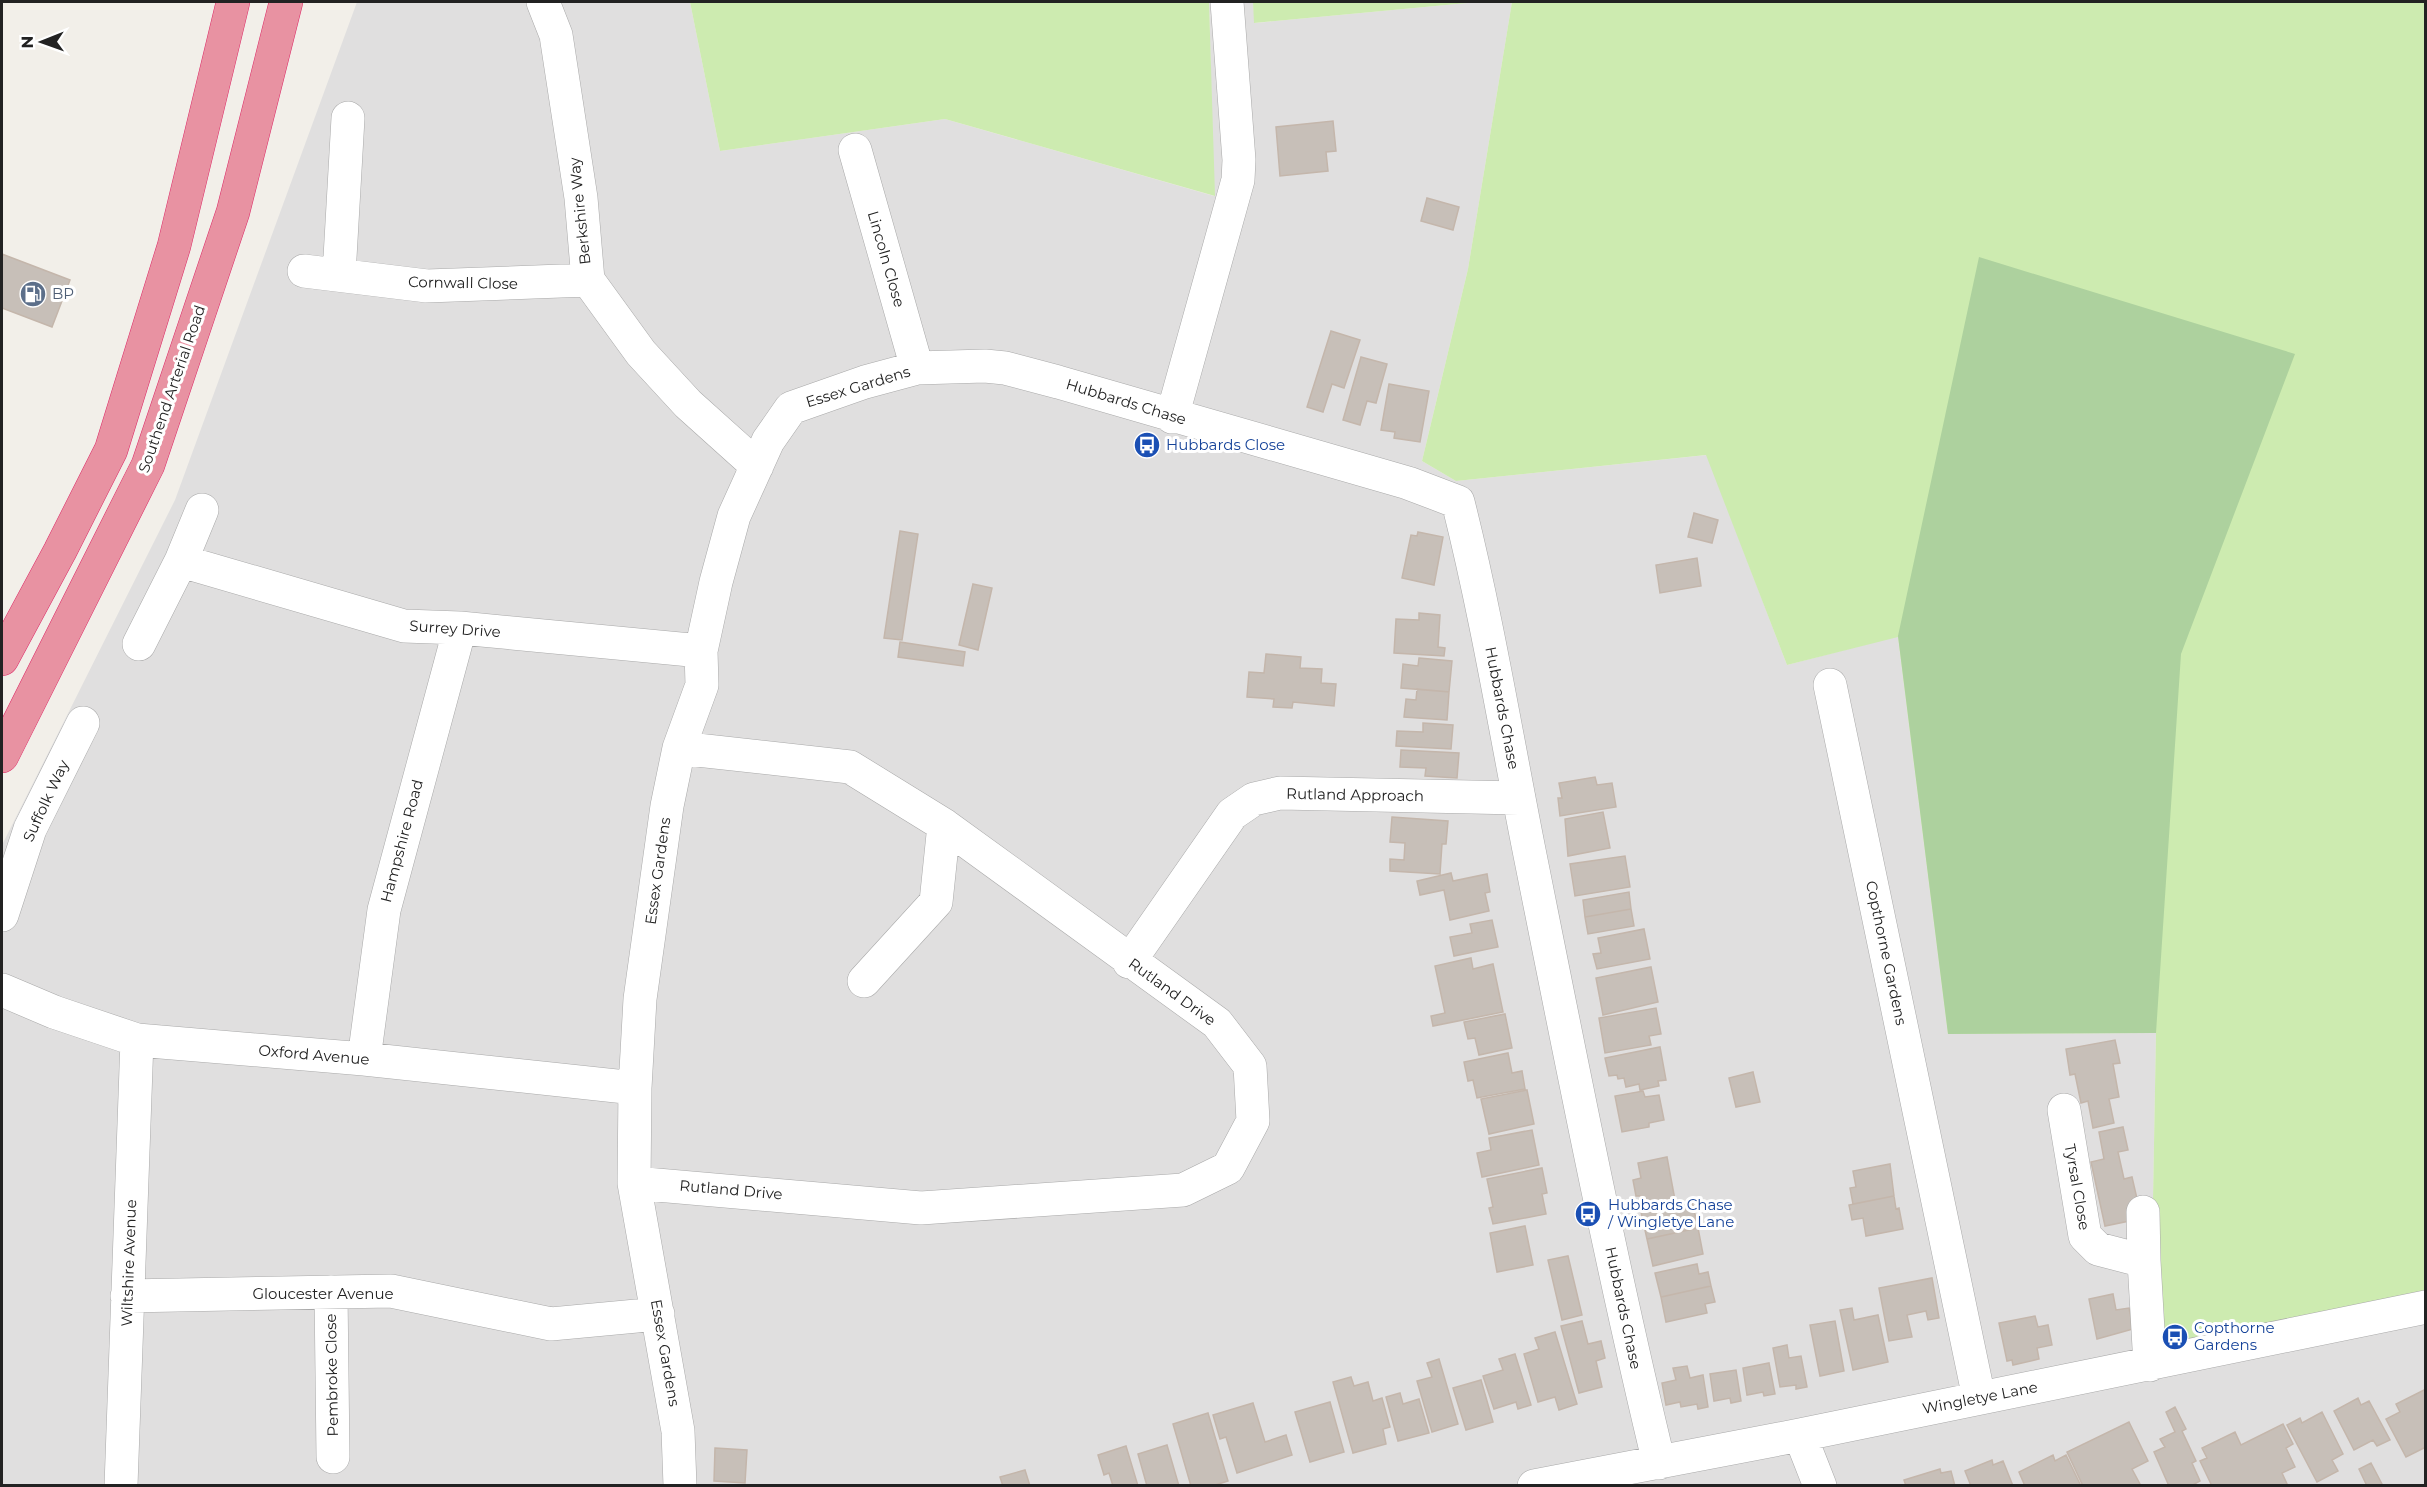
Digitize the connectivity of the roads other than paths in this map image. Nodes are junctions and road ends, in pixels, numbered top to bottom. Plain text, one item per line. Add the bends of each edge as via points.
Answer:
1 (233, 2) edge
2 (286, 2) edge
3 (543, 2) edge
4 (1227, 2) edge
5 (348, 118) dead end
6 (855, 150) dead end
7 (304, 272) dead end
8 (339, 275) junction
9 (588, 280) junction
10 (917, 368) junction
11 (1172, 417) junction
12 (757, 466) junction
13 (202, 510) dead end
14 (181, 561) junction
15 (460, 628) junction
16 (139, 644) dead end
17 (701, 651) junction
18 (2, 659) edge
19 (1830, 685) dead end
20 (83, 723) dead end
21 (679, 748) junction
22 (2, 756) edge
23 (1519, 798) junction
24 (944, 825) junction
25 (2, 915) edge
26 (1130, 962) junction
27 (864, 981) dead end
28 (2, 990) edge
29 (137, 1040) junction
30 (364, 1059) junction
31 (635, 1088) junction
32 (2064, 1110) dead end
33 (634, 1183) junction
34 (2143, 1212) dead end
35 (2144, 1261) junction
36 (331, 1292) junction
37 (127, 1296) junction
38 (2426, 1307) edge
39 (658, 1314) junction
40 (2150, 1365) junction
41 (1978, 1398) junction
42 (1800, 1435) junction
43 (333, 1457) dead end
44 (1659, 1463) junction
45 (121, 1485) edge
46 (681, 1485) edge
47 (1534, 1485) edge
48 (1820, 1485) edge

1 - 18 highway via 174,246 111,450
2 - 22 highway, Southend Arterial Road via 233,212 148,465
3 - 9 street, Berkshire Way via 556,35 581,198
4 - 11 street via 1238,180
5 - 8 street
6 - 10 street, Lincoln Close
7 - 8 street, Cornwall Close
8 - 9 street, Cornwall Close via 427,286
9 - 12 street, Berkshire Way via 641,353 688,404
10 - 11 street, Hubbards Chase via 1005,368
10 - 12 street, Essex Gardens via 791,408 768,441
11 - 23 street, Hubbards Chase via 1408,483 1458,502
12 - 17 street, Essex Gardens via 734,516
13 - 14 street
14 - 15 street, Surrey Drive via 404,626
14 - 16 street
15 - 17 street, Surrey Drive
15 - 30 street, Hampshire Road via 384,910
17 - 21 street, Essex Gardens via 702,685
19 - 41 street, Copthorne Gardens
20 - 25 street, Suffolk Way via 30,829
21 - 24 street, Rutland Drive via 850,767
21 - 31 street, Essex Gardens via 640,999
23 - 26 street, Rutland Approach via 1280,793 1254,799 1232,814
23 - 44 street, Hubbards Chase via 1581,1111
24 - 26 street, Rutland Drive
24 - 27 street via 936,903
26 - 33 street, Rutland Drive via 1217,1023 1250,1066 1253,1121 1233,1159 1228,1168 1183,1190 921,1208
28 - 29 street, Oxford Avenue
29 - 30 street, Oxford Avenue
29 - 37 street, Wiltshire Avenue
30 - 31 street, Oxford Avenue
31 - 33 street, Essex Gardens
32 - 35 street, Tyrsal Close via 2085,1236 2098,1249
33 - 39 street, Essex Gardens
34 - 35 street
35 - 40 street
36 - 37 street, Gloucester Avenue
36 - 39 street, Gloucester Avenue via 391,1291 551,1324
36 - 43 street, Pembroke Close
37 - 45 street, Wiltshire Avenue
38 - 40 street, Wingletye Lane
39 - 46 street, Essex Gardens via 678,1431
40 - 41 street, Wingletye Lane
41 - 42 street, Wingletye Lane
42 - 44 street, Wingletye Lane
42 - 48 street
44 - 47 street, Wingletye Lane

